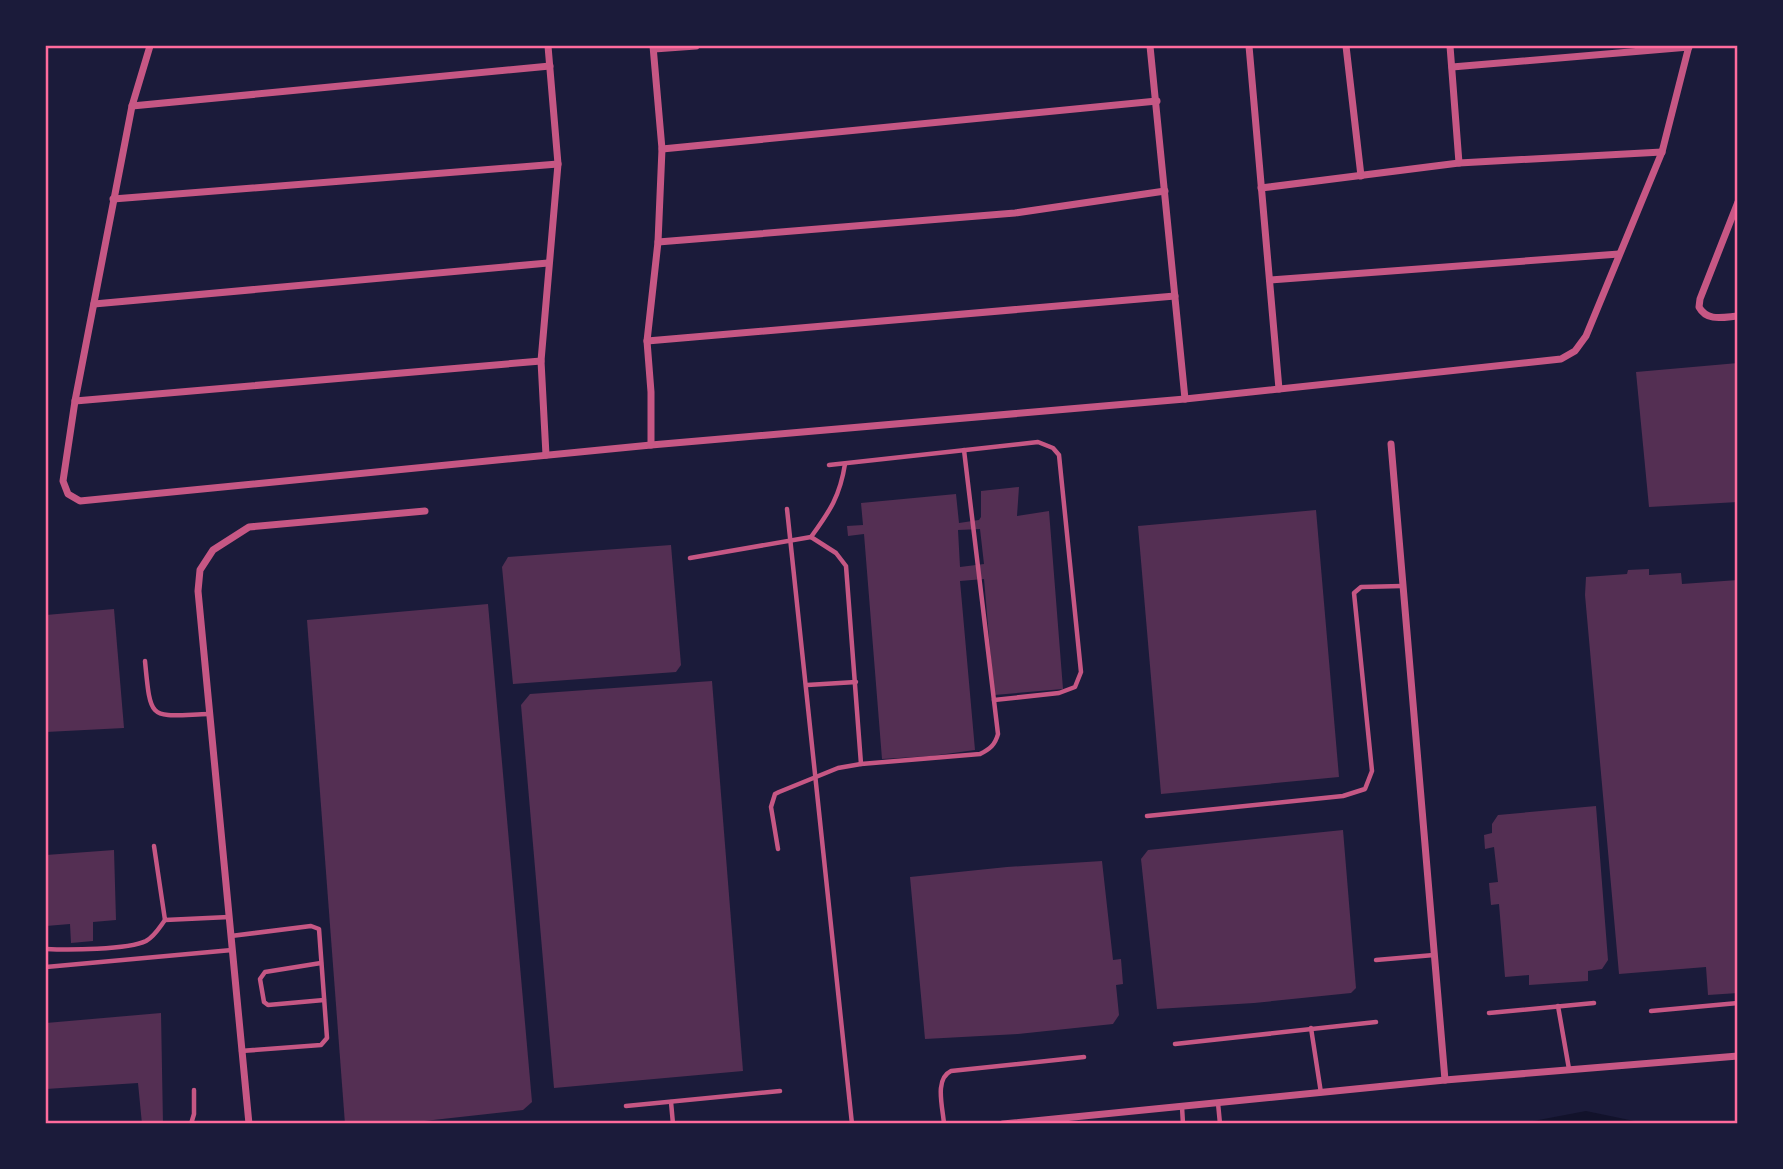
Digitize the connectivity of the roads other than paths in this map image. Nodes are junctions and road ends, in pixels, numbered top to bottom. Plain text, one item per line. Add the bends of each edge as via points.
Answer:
1 (150, 46) edge
2 (548, 46) edge
3 (696, 46) edge
4 (1150, 46) edge
5 (1250, 46) edge
6 (1346, 46) edge
7 (1450, 46) edge
8 (1689, 46) edge
9 (654, 47) edge
10 (550, 66) junction
11 (1452, 67) junction
12 (1157, 101) junction
13 (132, 106) junction
14 (662, 149) junction
15 (1661, 152) junction
16 (1460, 163) junction
17 (558, 164) junction
18 (1362, 176) junction
19 (1261, 188) junction
20 (1164, 191) junction
21 (113, 199) junction
22 (1738, 202) edge
23 (1735, 216) edge
24 (658, 242) junction
25 (1619, 254) junction
26 (548, 263) junction
27 (1270, 280) junction
28 (1175, 296) junction
29 (94, 304) junction
30 (1738, 316) edge
31 (647, 341) junction
32 (541, 361) junction
33 (1279, 389) junction
34 (1185, 399) junction
35 (75, 401) junction
36 (1391, 444) dead end
37 (651, 445) junction
38 (964, 450) junction
39 (546, 455) junction
40 (845, 464) junction
41 (830, 466) dead end
42 (787, 509) dead end
43 (425, 510) dead end
44 (811, 537) junction
45 (790, 539) junction
46 (690, 558) dead end
47 (1403, 586) junction
48 (145, 661) dead end
49 (856, 682) junction
50 (807, 685) junction
51 (994, 700) junction
52 (209, 713) junction
53 (861, 764) junction
54 (816, 778) junction
55 (1147, 816) dead end
56 (154, 846) dead end
57 (778, 849) dead end
58 (229, 917) junction
59 (165, 920) junction
60 (231, 936) junction
61 (46, 949) edge
62 (232, 950) junction
63 (1434, 955) junction
64 (1376, 960) dead end
65 (321, 963) junction
66 (46, 967) edge
67 (324, 1000) junction
68 (1594, 1003) dead end
69 (1738, 1003) edge
70 (1559, 1006) junction
71 (1651, 1011) dead end
72 (1489, 1013) dead end
73 (1376, 1022) dead end
74 (1311, 1028) junction
75 (1175, 1044) dead end
76 (240, 1051) junction
77 (1738, 1056) edge
78 (1084, 1057) dead end
79 (1569, 1070) junction
80 (1445, 1080) junction
81 (194, 1090) dead end
82 (780, 1091) dead end
83 (1321, 1093) junction
84 (671, 1102) junction
85 (1218, 1103) junction
86 (626, 1106) dead end
87 (1182, 1107) junction
88 (1101, 1119) edge
89 (191, 1124) edge
90 (248, 1124) edge
91 (673, 1124) edge
92 (852, 1124) edge
93 (944, 1124) edge
94 (1003, 1124) edge
95 (1183, 1124) edge
96 (1220, 1124) edge

1 - 13 street
2 - 10 street
3 - 9 street
4 - 12 street
5 - 19 street
6 - 18 street
7 - 11 street
8 - 11 street
8 - 15 street
9 - 14 street
10 - 13 street
10 - 17 street
11 - 16 street
12 - 14 street
12 - 20 street
13 - 21 street
14 - 24 street
15 - 16 street
15 - 25 street
16 - 18 street
17 - 21 street
17 - 26 street
18 - 19 street
19 - 27 street
20 - 24 street via 1015,213
20 - 28 street
21 - 29 street
22 - 23 street
23 - 30 street via 1700,299 1702,312 1717,318
24 - 31 street
25 - 27 street
25 - 33 street via 1586,336 1575,351 1561,359
26 - 29 street
26 - 32 street
27 - 33 street
28 - 31 street
28 - 34 street
29 - 35 street
31 - 37 street
32 - 35 street
32 - 39 street
33 - 34 street
34 - 37 street
35 - 39 street via 62,481 74,499 88,502
36 - 47 street
37 - 39 street
38 - 40 lane
38 - 51 lane
38 - 51 lane via 1038,442 1059,455 1081,672 1075,687 1059,693
40 - 41 lane
40 - 44 lane via 834,506
42 - 45 lane
43 - 52 street via 249,527 212,550 200,570 198,591
44 - 45 lane
44 - 49 lane via 836,553 846,566
45 - 46 lane
45 - 50 lane
47 - 55 lane via 1361,587 1354,593 1372,771 1365,789 1343,796
47 - 63 street
48 - 52 lane via 149,703 155,712
49 - 50 lane
49 - 53 lane
50 - 54 lane
51 - 53 lane via 998,734 990,749 980,754
52 - 58 street
53 - 54 lane
54 - 57 lane via 775,794 771,807
54 - 92 lane
56 - 59 lane
58 - 59 lane
58 - 60 street
59 - 61 lane via 145,942
60 - 62 street
60 - 65 lane via 311,926 319,929
62 - 66 lane
62 - 76 street
63 - 64 lane
63 - 80 street
65 - 67 lane
65 - 67 lane via 265,972 260,979 268,1005
67 - 76 lane via 327,1038 321,1045
68 - 70 lane
69 - 71 lane
70 - 72 lane
70 - 79 lane
73 - 74 lane
74 - 75 lane
74 - 83 lane
76 - 90 street
77 - 79 street
78 - 93 lane via 945,1074 941,1082
79 - 80 street
80 - 83 street
81 - 89 lane
82 - 84 lane
83 - 85 street
84 - 86 lane
84 - 91 lane
85 - 87 street
85 - 96 lane
87 - 88 street
87 - 95 lane
88 - 94 street

